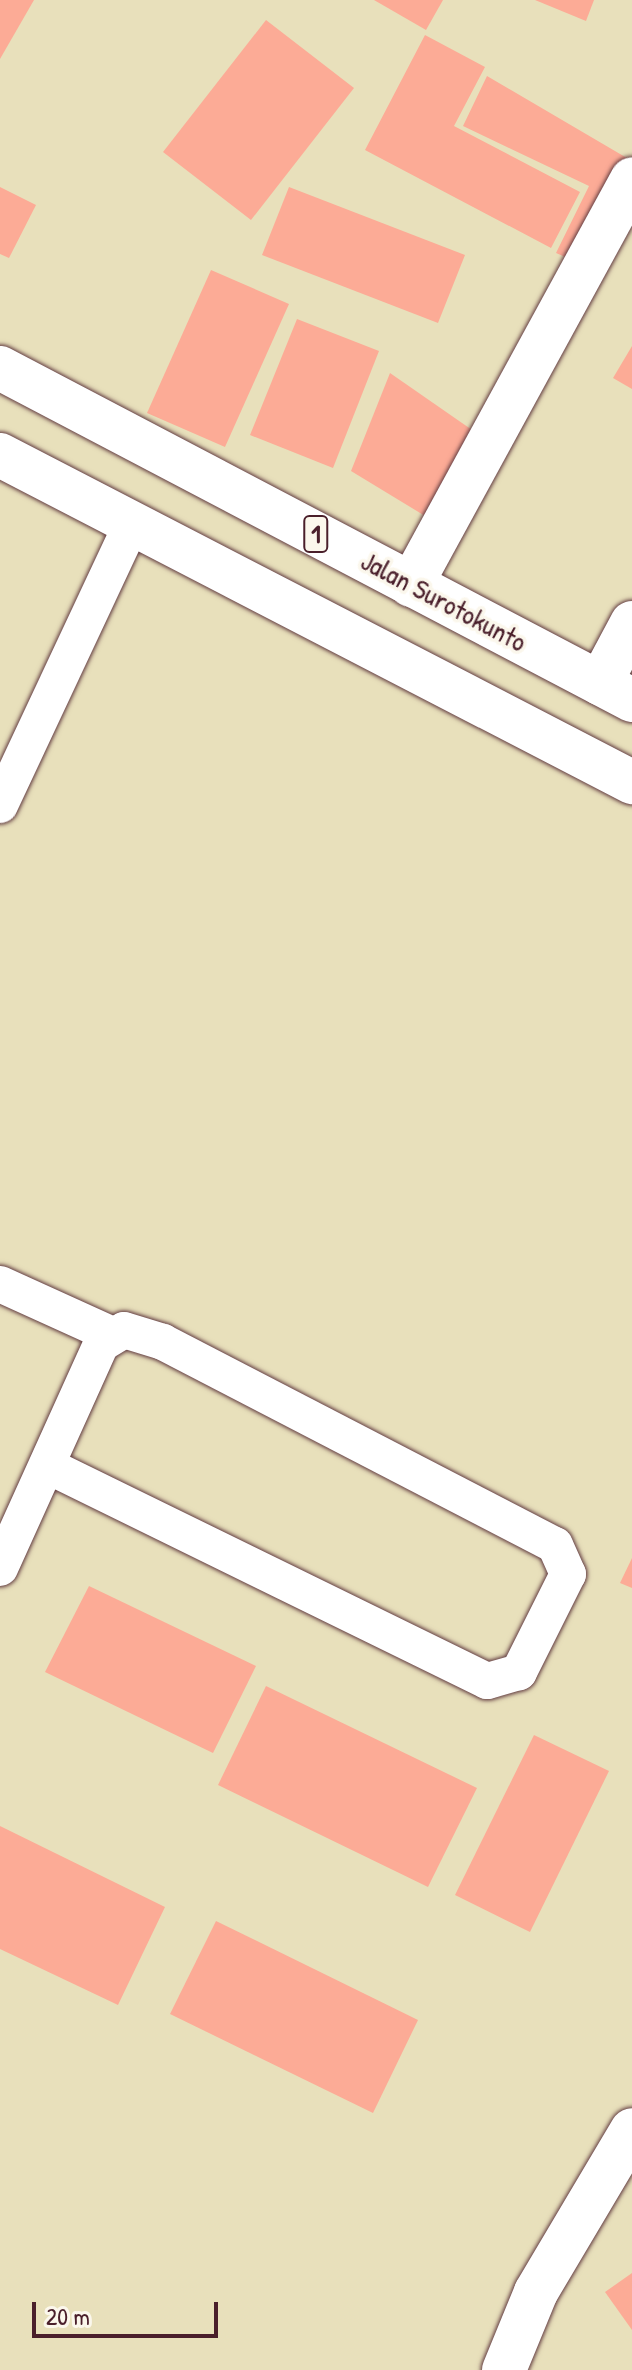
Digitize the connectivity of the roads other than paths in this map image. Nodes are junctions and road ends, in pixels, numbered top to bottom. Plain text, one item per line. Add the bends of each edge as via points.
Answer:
1 (632, 179) edge
2 (0, 368) edge
3 (0, 455) edge
4 (131, 525) junction
5 (411, 585) junction
6 (632, 623) edge
7 (616, 692) edge
8 (632, 782) edge
9 (0, 805) edge
10 (0, 1284) edge
11 (110, 1334) junction
12 (48, 1466) junction
13 (0, 1568) edge
14 (632, 2130) edge
15 (504, 2370) edge

1 - 5 main road
2 - 5 main road, Jalan Surotokunto / 1
3 - 4 main road
4 - 8 main road
4 - 9 lane
5 - 7 main road, Jalan Surotokunto / 1
6 - 7 main road
10 - 11 lane
11 - 12 lane
11 - 12 lane via 124,1330 163,1342 555,1545 568,1574 519,1672 487,1681
12 - 13 lane
14 - 15 main road via 536,2292

